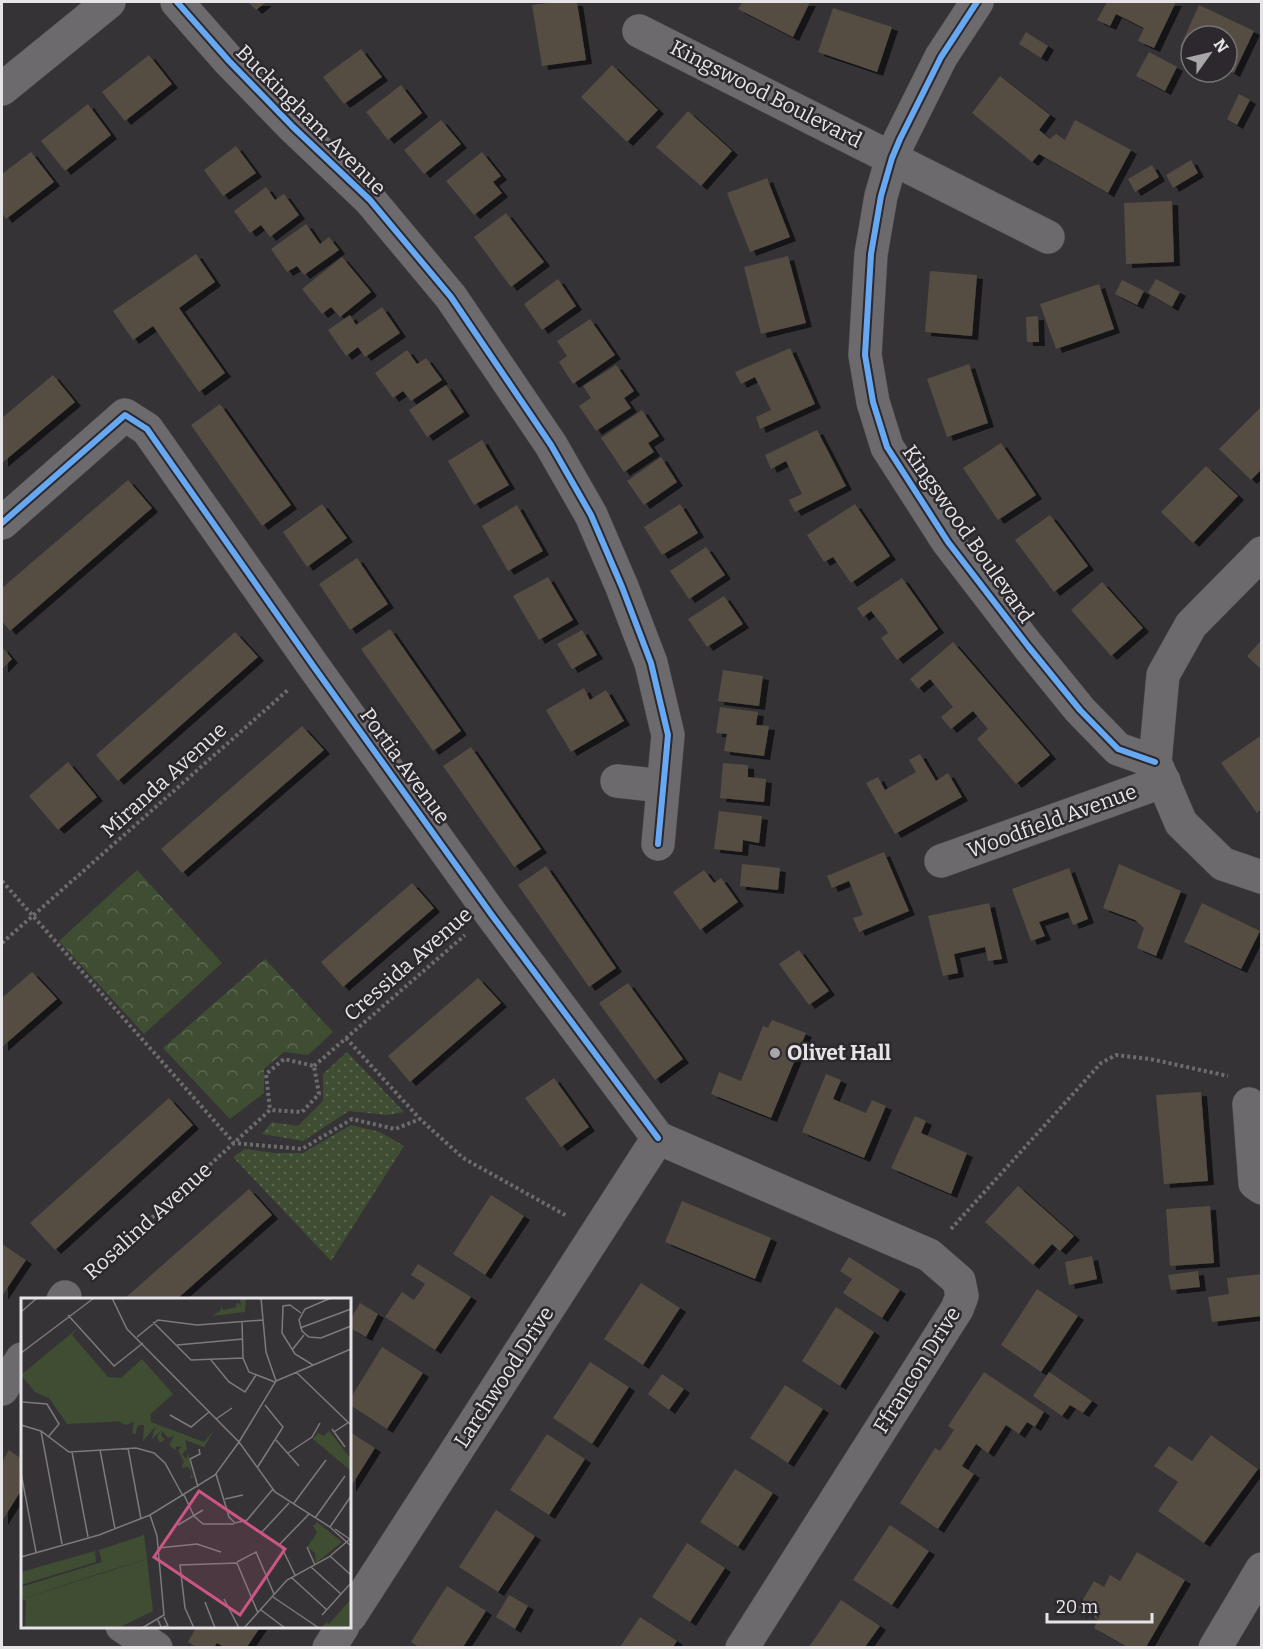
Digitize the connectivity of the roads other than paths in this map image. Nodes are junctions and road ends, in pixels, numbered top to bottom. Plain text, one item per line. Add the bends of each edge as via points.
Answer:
1 (109, 2) edge
2 (177, 2) edge
3 (977, 2) edge
4 (639, 31) dead end
5 (2, 89) edge
6 (892, 158) junction
7 (1048, 237) dead end
8 (2, 523) edge
9 (1262, 553) edge
10 (1160, 771) junction
11 (617, 781) dead end
12 (663, 786) junction
13 (658, 843) dead end
14 (941, 861) dead end
15 (1262, 877) edge
16 (1249, 1104) road end
17 (658, 1138) junction
18 (1262, 1188) edge
19 (21, 1360) edge
20 (2, 1389) edge
21 (1262, 1569) edge
22 (351, 1614) edge
23 (125, 1628) edge
24 (342, 1628) edge
25 (156, 1647) edge
26 (329, 1647) edge
27 (742, 1647) edge
28 (1215, 1647) edge

1 - 5 street
2 - 12 street, Buckingham Avenue via 237,70 377,209 451,297 551,445 591,515 651,663 668,735
3 - 6 street, Kingswood Boulevard via 942,57
4 - 6 street, Kingswood Boulevard
6 - 7 street, Kingswood Boulevard
6 - 10 street, Kingswood Boulevard via 871,254 865,355 873,402 887,447 948,542 1080,710 1118,749
8 - 17 street, Portia Avenue via 125,415 147,429 491,914
9 - 10 street via 1191,625 1163,675
10 - 14 street, Woodfield Avenue
10 - 15 street via 1181,822 1223,864
11 - 12 street
12 - 13 street, Buckingham Avenue
16 - 18 street via 1255,1183
17 - 22 street, Larchwood Drive
17 - 27 street, Ffrancon Drive via 929,1255 959,1281 962,1296
19 - 20 street
21 - 28 street
23 - 25 street
24 - 26 street

